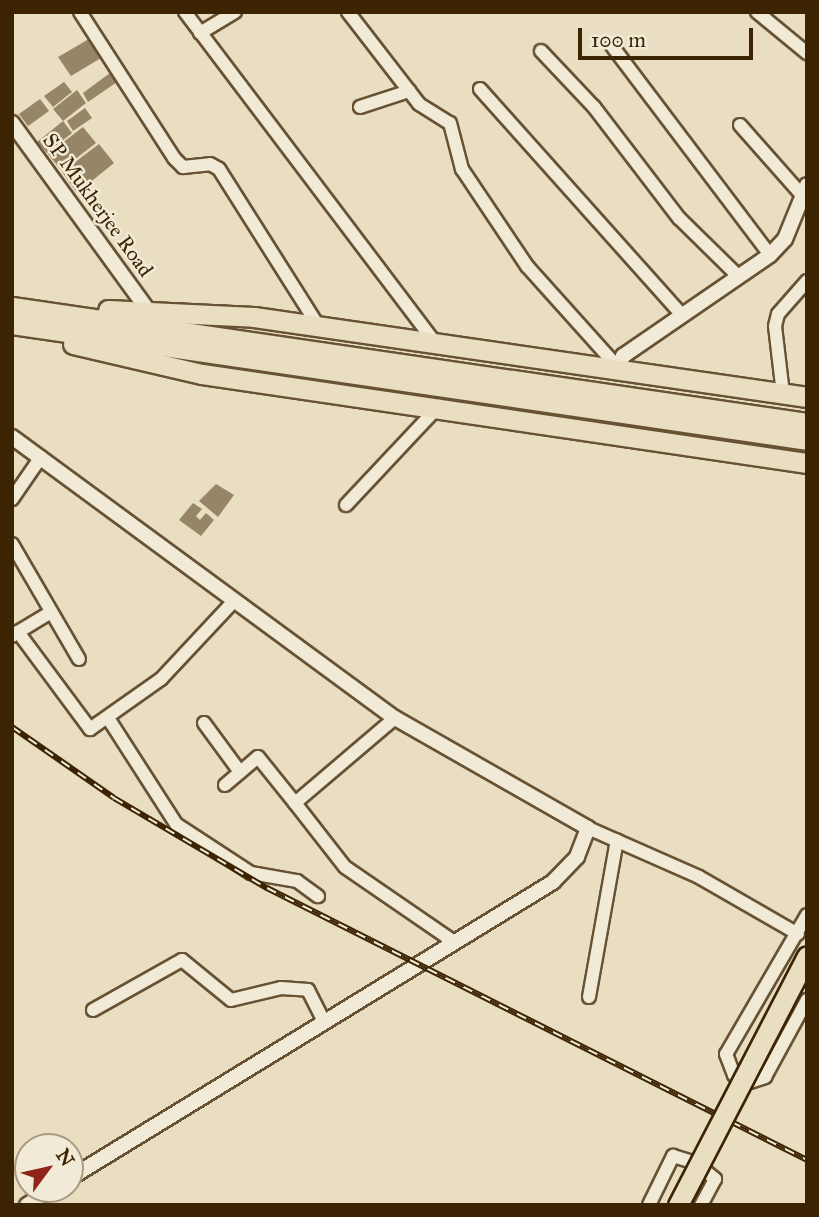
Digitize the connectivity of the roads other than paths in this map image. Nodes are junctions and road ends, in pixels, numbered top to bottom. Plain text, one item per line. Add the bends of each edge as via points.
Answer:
1 (80, 12) edge
2 (185, 12) edge
3 (235, 12) edge
4 (348, 12) edge
5 (757, 12) edge
6 (200, 33) junction
7 (612, 46) dead end
8 (541, 51) dead end
9 (807, 53) edge
10 (481, 89) dead end
11 (409, 91) junction
12 (360, 107) dead end
13 (740, 125) dead end
14 (14, 130) edge
15 (804, 190) edge
16 (770, 255) junction
17 (739, 277) junction
18 (807, 281) edge
19 (12, 307) edge
20 (150, 313) junction
21 (680, 313) junction
22 (38, 321) junction
23 (12, 324) edge
24 (319, 327) junction
25 (437, 346) junction
26 (257, 351) junction
27 (615, 368) junction
28 (783, 394) junction
29 (807, 397) edge
30 (439, 406) junction
31 (807, 423) edge
32 (12, 437) edge
33 (807, 440) edge
34 (41, 457) junction
35 (807, 463) edge
36 (12, 499) edge
37 (346, 505) dead end
38 (12, 544) edge
39 (235, 600) junction
40 (50, 613) junction
41 (15, 634) edge
42 (79, 659) dead end
43 (108, 718) junction
44 (395, 718) junction
45 (204, 723) dead end
46 (240, 772) junction
47 (225, 785) dead end
48 (295, 803) junction
49 (588, 828) junction
50 (617, 840) junction
51 (318, 896) dead end
52 (807, 915) edge
53 (798, 934) junction
54 (454, 942) junction
55 (807, 956) edge
56 (589, 997) dead end
57 (807, 1000) edge
58 (93, 1010) dead end
59 (324, 1021) junction
60 (84, 1169) edge
61 (649, 1205) edge
62 (678, 1205) edge
63 (701, 1205) edge

1 - 24 street via 174,158 183,167 210,164 219,169
2 - 6 street
3 - 6 street
4 - 11 street
5 - 9 street
6 - 25 street
7 - 16 street
8 - 17 street via 594,107 679,218
10 - 21 street
11 - 12 street
11 - 27 street via 450,123 462,169 527,267
13 - 15 street
14 - 20 street, SP Mukherjee Road
15 - 16 street via 785,239
16 - 17 street
17 - 21 street
18 - 28 street via 778,314 775,326
19 - 22 highway
20 - 22 highway
20 - 24 highway
21 - 27 street
22 - 23 highway
22 - 26 highway
22 - 30 highway via 134,361
24 - 25 highway
25 - 27 highway
26 - 31 highway
26 - 33 highway
27 - 28 highway
28 - 29 highway
30 - 35 highway
30 - 37 street
32 - 34 street
34 - 36 street
34 - 39 street
38 - 40 street
39 - 43 street via 181,662
39 - 44 street
40 - 41 street
40 - 42 street
41 - 43 street via 90,729
43 - 51 street via 176,824 251,873 297,881
44 - 48 street
44 - 49 street
45 - 46 street
46 - 47 street
46 - 48 street via 258,757
48 - 54 street via 345,867
49 - 50 street
49 - 54 street via 577,857 563,874
50 - 53 street via 699,877
50 - 56 street via 603,946
52 - 53 street
53 - 57 street via 726,1054 734,1075 750,1082 765,1077
54 - 59 street
55 - 62 highway, bridge
58 - 59 street via 182,960 231,1000 281,988 308,990
59 - 60 street
61 - 63 street via 673,1156 696,1163 715,1179

